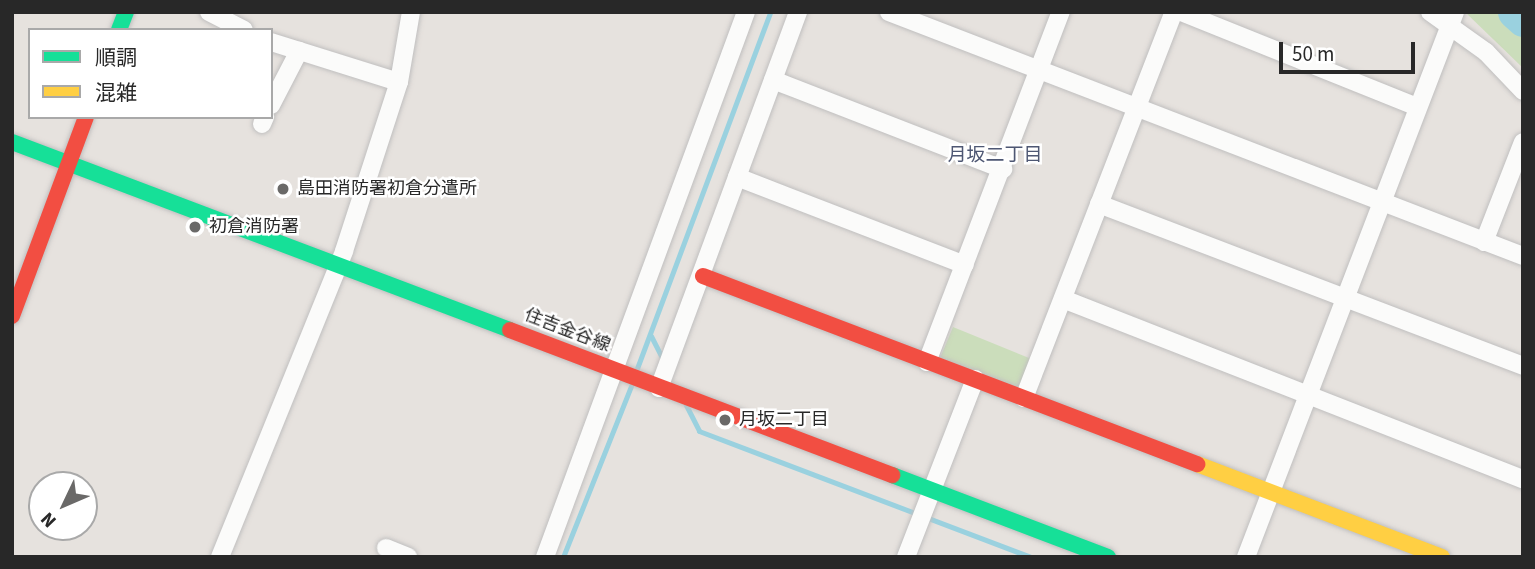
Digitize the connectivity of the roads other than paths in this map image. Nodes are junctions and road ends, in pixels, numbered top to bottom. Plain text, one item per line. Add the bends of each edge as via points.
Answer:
1 (209, 12) edge
2 (411, 12) edge
3 (746, 12) edge
4 (798, 12) edge
5 (889, 12) edge
6 (1061, 12) edge
7 (1174, 12) edge
8 (1181, 12) edge
9 (1430, 12) edge
10 (1453, 18) edge
11 (240, 28) edge
12 (273, 43) edge
13 (299, 51) junction
14 (1040, 73) junction
15 (773, 80) junction
16 (399, 82) junction
17 (1523, 91) edge
18 (273, 101) edge
19 (1417, 107) junction
20 (1136, 108) junction
21 (85, 119) edge
22 (12, 142) edge
23 (1523, 142) edge
24 (67, 165) junction
25 (1003, 169) junction
26 (737, 177) junction
27 (1380, 203) junction
28 (1099, 204) junction
29 (1483, 242) junction
30 (1523, 256) edge
31 (339, 264) junction
32 (965, 265) junction
33 (703, 276) junction
34 (1347, 298) junction
35 (1063, 299) junction
36 (12, 316) edge
37 (927, 362) junction
38 (1523, 366) edge
39 (617, 371) junction
40 (660, 378) junction
41 (975, 379) junction
42 (1308, 396) junction
43 (1024, 398) junction
44 (1523, 479) edge
45 (1270, 493) junction
46 (930, 497) junction
47 (386, 548) dead end
48 (220, 557) edge
49 (408, 557) edge
50 (545, 557) edge
51 (906, 557) edge
52 (1108, 557) edge
53 (1246, 557) edge
54 (1442, 557) edge

1 - 11 street
2 - 16 street
3 - 39 street
4 - 15 street
5 - 14 street
6 - 14 street
7 - 20 street
8 - 19 street
9 - 10 street
10 - 17 street
10 - 19 street
12 - 13 street
13 - 16 street
13 - 18 street
14 - 20 street
14 - 25 street
15 - 25 street
15 - 26 street
16 - 31 street
19 - 27 street
20 - 27 street
20 - 28 street
21 - 24 main road
22 - 24 main road, 住吉金谷線
23 - 29 street
24 - 31 main road, 住吉金谷線
24 - 36 main road
25 - 32 street
26 - 32 street
26 - 33 street
27 - 29 street
27 - 34 street
28 - 34 street
28 - 35 street
29 - 30 street
31 - 39 main road, 住吉金谷線
31 - 48 street
32 - 37 street
33 - 37 main road
33 - 40 street
34 - 38 street
34 - 42 street
35 - 42 street
35 - 43 street
37 - 41 main road
39 - 40 main road, 住吉金谷線
39 - 50 street
40 - 46 main road, 住吉金谷線 via 696,401
41 - 43 main road
41 - 46 street
42 - 44 street
42 - 45 street
43 - 45 main road
45 - 53 street
45 - 54 main road
46 - 51 street
46 - 52 main road, 住吉金谷線
47 - 49 street

